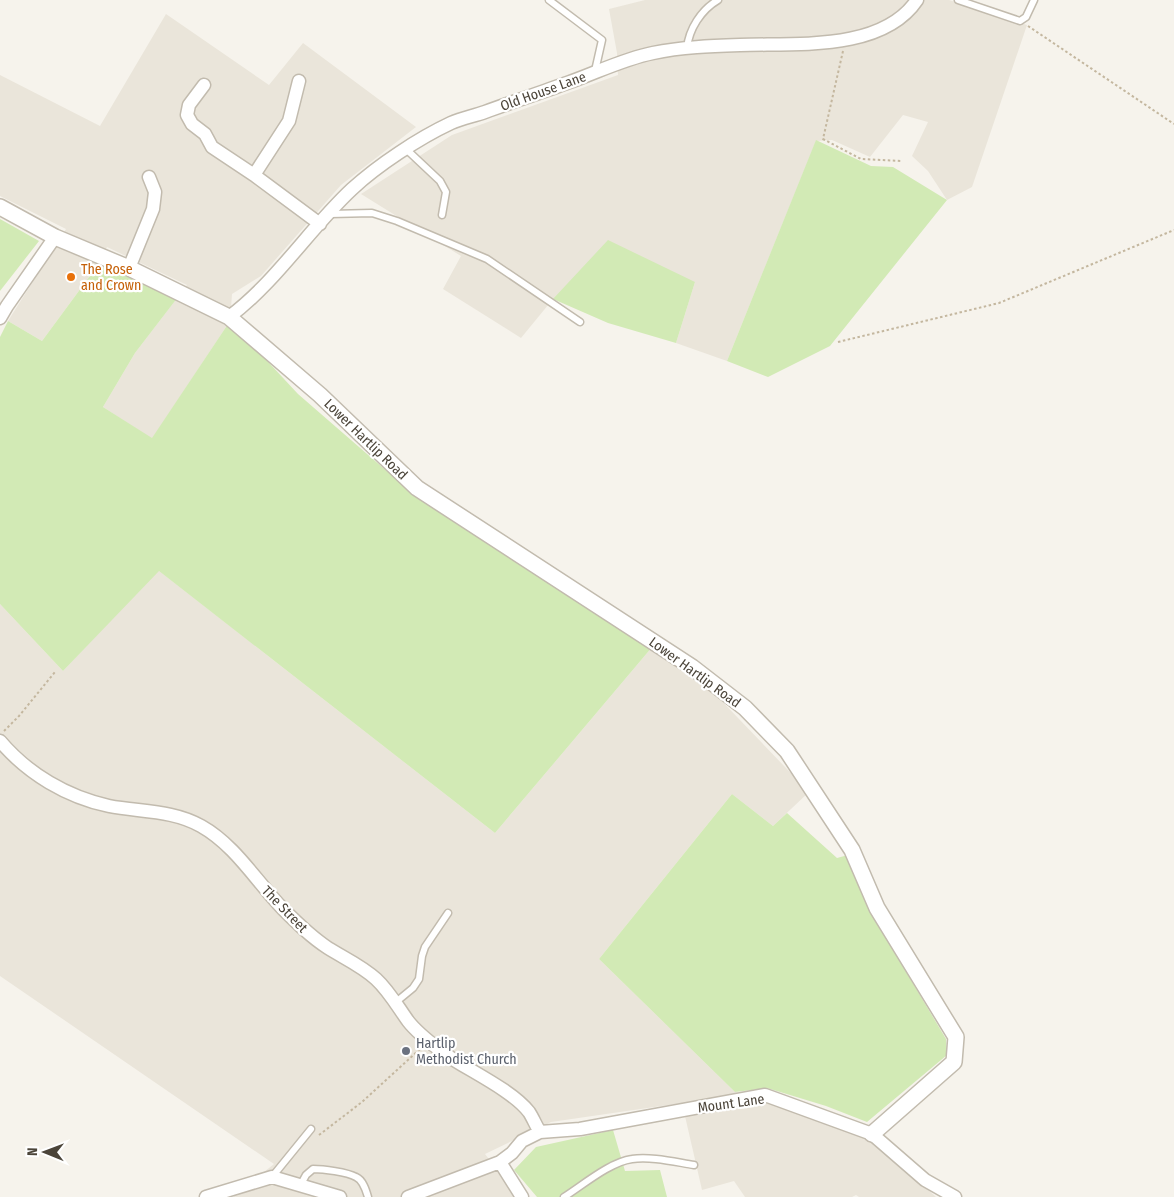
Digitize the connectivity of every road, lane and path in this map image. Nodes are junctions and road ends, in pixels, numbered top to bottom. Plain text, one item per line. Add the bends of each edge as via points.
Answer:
1 (549, 0) edge
2 (918, 0) edge
3 (958, 0) edge
4 (1034, 0) edge
5 (715, 1) edge
6 (1020, 20) junction
7 (846, 39) junction
8 (687, 48) junction
9 (595, 72) junction
10 (299, 81) dead end
11 (204, 85) dead end
12 (1174, 124) edge
13 (406, 149) junction
14 (901, 161) dead end
15 (254, 175) junction
16 (148, 177) dead end
17 (0, 208) edge
18 (442, 215) dead end
19 (324, 219) junction
20 (1174, 230) edge
21 (55, 237) junction
22 (129, 268) junction
23 (229, 317) junction
24 (0, 318) edge
25 (580, 322) dead end
26 (838, 342) dead end
27 (55, 672) dead end
28 (0, 734) edge
29 (0, 741) edge
30 (448, 913) dead end
31 (396, 1002) junction
32 (429, 1041) junction
33 (311, 1129) dead end
34 (540, 1132) junction
35 (872, 1134) junction
36 (318, 1135) dead end
37 (500, 1162) junction
38 (694, 1165) dead end
39 (272, 1176) junction
40 (300, 1186) junction
41 (206, 1197) edge
42 (340, 1197) edge
43 (368, 1197) edge
44 (408, 1197) edge
45 (522, 1197) edge
46 (564, 1197) edge
47 (955, 1197) edge

1 - 9 lane via 602,40
2 - 7 street, Old House Lane via 900,18 885,27
3 - 6 lane
4 - 6 lane via 1026,17
5 - 8 lane via 692,28
6 - 12 path
7 - 8 street, Old House Lane via 808,44
7 - 14 path via 823,139 861,160
8 - 9 street, Old House Lane via 652,53
9 - 13 street, Old House Lane via 454,122
10 - 15 street via 289,120
11 - 15 street via 189,105 187,115 212,147
13 - 18 lane via 440,181 446,192
13 - 19 street, Old House Lane via 353,188
15 - 19 street
16 - 22 street via 155,192 153,209
17 - 21 street
19 - 23 street, Old House Lane via 275,274
19 - 25 lane via 372,213 397,221 487,260
20 - 26 path via 999,303
21 - 22 street, Lower Hartlip Road
21 - 24 street
22 - 23 street, Lower Hartlip Road
23 - 35 street, Lower Hartlip Road via 320,395 417,488 692,667 745,708 787,751 852,850 877,908 956,1036 954,1062
27 - 28 path
29 - 31 street, The Street via 42,779 66,792 109,806 186,818 213,833 308,933 376,978
30 - 31 lane via 425,947 419,979
31 - 32 street, The Street via 409,1022
32 - 34 street, The Street via 520,1103
32 - 36 path via 362,1102
33 - 39 lane
34 - 35 street, Mount Lane via 580,1129 765,1095
34 - 37 street via 522,1141
35 - 47 street, Mount Lane via 925,1180
37 - 44 street
37 - 45 street
38 - 46 lane via 633,1158 612,1166
39 - 40 street
39 - 41 street
40 - 42 street
40 - 43 lane via 312,1169 324,1169 356,1176

